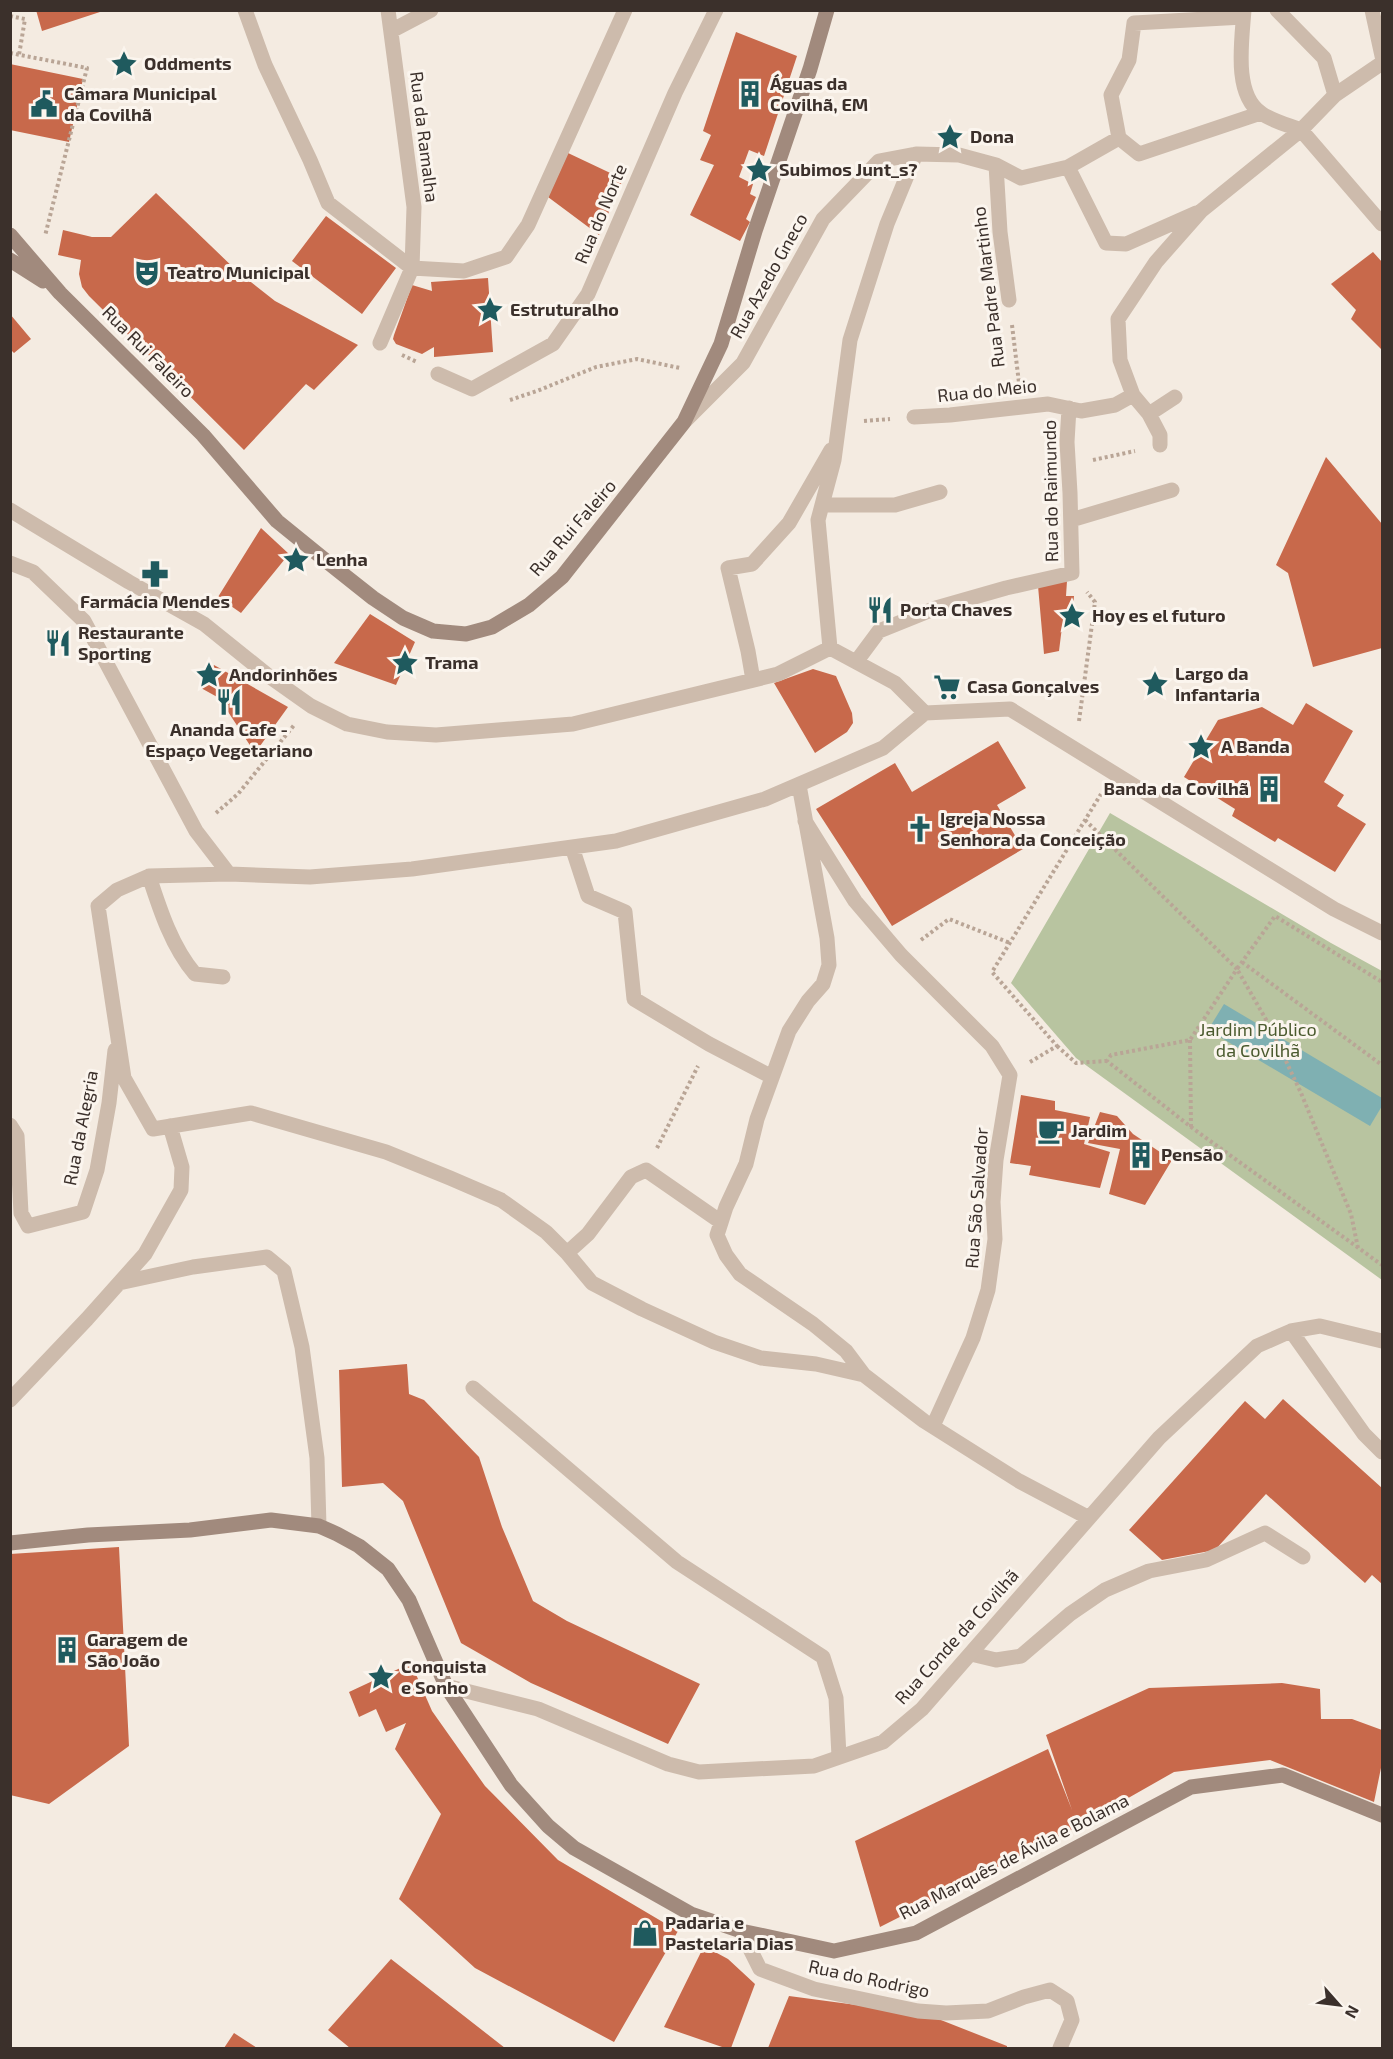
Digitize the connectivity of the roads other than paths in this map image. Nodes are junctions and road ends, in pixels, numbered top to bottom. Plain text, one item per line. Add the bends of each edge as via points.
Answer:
1 (245, 10) edge
2 (388, 10) edge
3 (431, 10) edge
4 (625, 10) edge
5 (716, 10) edge
6 (827, 10) edge
7 (1277, 10) edge
8 (1372, 10) edge
9 (1243, 14) edge
10 (391, 31) junction
11 (1383, 56) edge
12 (1383, 63) edge
13 (1335, 95) junction
14 (1261, 113) junction
15 (1300, 130) junction
16 (1119, 138) junction
17 (916, 154) junction
18 (996, 165) junction
19 (1068, 166) junction
20 (1201, 211) junction
21 (1383, 224) edge
22 (10, 235) edge
23 (10, 260) edge
24 (412, 268) junction
25 (60, 293) junction
26 (1009, 300) road end
27 (380, 343) road end
28 (438, 374) road end
29 (1133, 395) junction
30 (1175, 397) dead end
31 (1069, 408) junction
32 (1149, 414) junction
33 (914, 417) road end
34 (684, 423) junction
35 (837, 440) junction
36 (1160, 445) road end
37 (1172, 490) dead end
38 (940, 492) dead end
39 (822, 505) junction
40 (10, 510) edge
41 (1071, 520) junction
42 (10, 564) edge
43 (830, 648) junction
44 (856, 662) junction
45 (753, 680) junction
46 (925, 712) junction
47 (799, 785) junction
48 (805, 820) junction
49 (572, 847) junction
50 (229, 874) junction
51 (149, 876) junction
52 (1383, 933) edge
53 (223, 977) dead end
54 (117, 1032) junction
55 (772, 1077) junction
56 (10, 1125) edge
57 (170, 1126) junction
58 (721, 1222) junction
59 (567, 1253) junction
60 (119, 1283) junction
61 (1290, 1331) junction
62 (1383, 1341) edge
63 (864, 1375) junction
64 (473, 1388) dead end
65 (10, 1400) edge
66 (933, 1426) junction
67 (1383, 1452) edge
68 (1089, 1518) junction
69 (319, 1526) junction
70 (10, 1543) edge
71 (1303, 1557) dead end
72 (971, 1654) junction
73 (446, 1686) junction
74 (839, 1756) junction
75 (1383, 1815) edge
76 (741, 1930) junction
77 (1060, 2049) edge

1 - 24 street via 265,65 328,203
2 - 10 street, Rua da Ramalha
3 - 10 street
4 - 24 street via 528,225 506,257 464,272
5 - 28 street, Rua do Norte via 675,93 588,294 553,344 472,389
6 - 34 main road, Rua Rui Faleiro via 721,344
7 - 13 street via 1324,58
8 - 11 street
9 - 14 street via 1241,66 1247,97
9 - 16 street via 1134,23 1129,60 1111,95
10 - 24 street, Rua da Ramalha via 414,207
12 - 13 street
13 - 15 street
14 - 15 street
14 - 16 street via 1139,154
15 - 20 street
15 - 21 street
16 - 19 street, Rua Azedo Gneco
17 - 18 street, Rua Azedo Gneco via 958,155
17 - 34 street, Rua Azedo Gneco via 879,161 823,219 743,363
17 - 35 street via 887,224 850,340
18 - 19 street, Rua Azedo Gneco via 1021,178
18 - 26 street, Rua Padre Martinho
19 - 20 street via 1106,243 1126,244
20 - 29 street via 1156,262 1118,319 1120,360
22 - 25 main road, Rua Rui Faleiro
23 - 25 main road, Rua Rui Faleiro
24 - 27 street
25 - 34 main road, Rua Rui Faleiro via 203,435 277,521 373,598 403,618 433,631 466,634 492,627 529,605 562,577
29 - 31 street, Rua do Meio via 1115,405 1081,411
29 - 32 street
30 - 32 street
31 - 33 street, Rua do Meio via 1048,404
31 - 41 street, Rua do Raimundo
32 - 36 street via 1160,435
35 - 39 street
35 - 45 street via 789,523 752,564 728,568
37 - 41 street
38 - 39 street via 895,505
39 - 43 street via 818,520
40 - 45 street via 204,624 311,706 347,724 387,732 436,735 573,724
41 - 44 street, Rua do Raimundo via 1072,573 946,605 879,631
42 - 50 street via 33,572 84,621 196,831
43 - 44 street
43 - 45 street via 778,674
44 - 46 street via 895,682
46 - 47 street via 883,748
46 - 52 street via 1010,709 1334,909
47 - 48 street
47 - 49 street via 765,799 616,841
48 - 55 street via 829,965 823,984 789,1031
48 - 66 street, Rua São Salvador via 855,901 992,1047 1010,1075 996,1160 996,1239 988,1290 973,1338
49 - 50 street via 412,869 310,877
49 - 55 street via 588,896 625,912 634,999
50 - 51 street
51 - 53 street via 183,959 195,974
51 - 54 street via 117,890 98,906
54 - 56 street, Rua da Alegria via 97,1170 83,1212 28,1226 21,1213 17,1136
54 - 57 street via 124,1078 153,1129
55 - 58 street via 746,1164
57 - 59 street via 251,1113 333,1135 386,1152 501,1200 546,1232
57 - 60 street via 182,1167 181,1190 144,1254
58 - 59 street via 646,1170 631,1177 593,1227
58 - 63 street via 717,1235 740,1274 813,1324 846,1351
59 - 63 street via 592,1283 714,1342 760,1358 816,1364
60 - 65 street
60 - 69 street via 267,1257 284,1271 302,1347 317,1458
61 - 62 street, Rua Conde da Covilhã via 1320,1326
61 - 67 street via 1364,1434
61 - 68 street, Rua Conde da Covilhã via 1257,1347 1159,1438
63 - 66 street
64 - 74 street via 677,1562 823,1657 836,1698
66 - 68 street via 1019,1481
68 - 72 street, Rua Conde da Covilhã
69 - 70 main road, Rua Marquês de Ávila e Bolama via 271,1520
69 - 73 main road, Rua Marquês de Ávila e Bolama via 359,1546 388,1569 409,1600
71 - 72 street via 1264,1533 1206,1560 1149,1571 1105,1590 1021,1656 996,1660
72 - 74 street, Rua Conde da Covilhã via 922,1709 883,1742
73 - 74 street, Rua Conde da Covilhã via 538,1709 668,1764 699,1772 814,1766
73 - 76 main road, Rua Marquês de Ávila e Bolama via 511,1785 574,1848 691,1914
75 - 76 main road, Rua Marquês de Ávila e Bolama via 1283,1775 1191,1787 916,1933 834,1951
76 - 77 street, Rua do Rodrigo via 760,1969 814,1989 918,2011 988,2011 1050,1990 1067,2001 1072,2020

